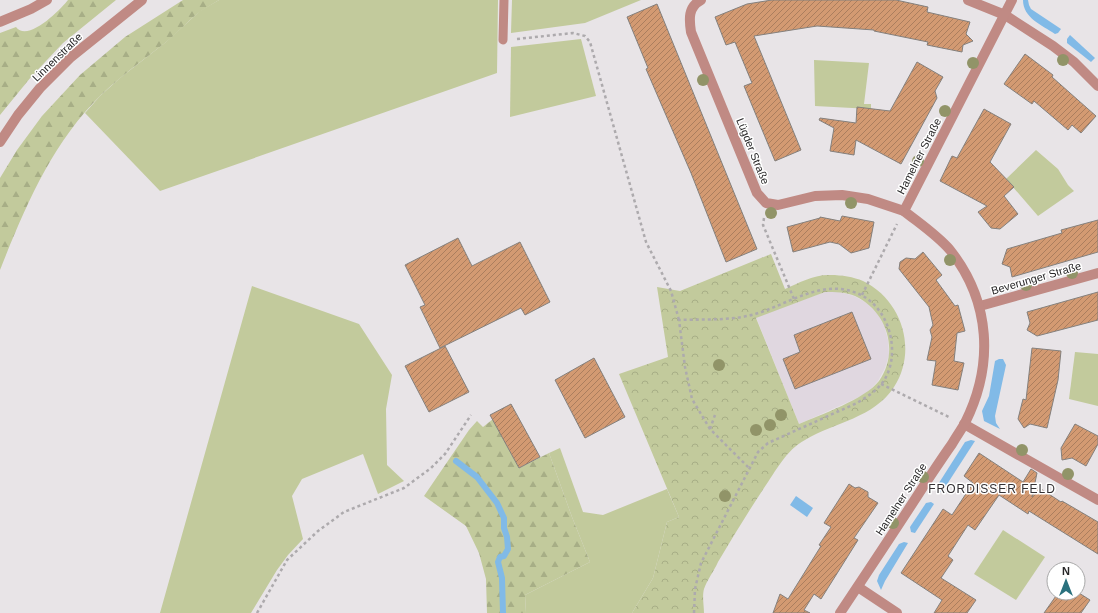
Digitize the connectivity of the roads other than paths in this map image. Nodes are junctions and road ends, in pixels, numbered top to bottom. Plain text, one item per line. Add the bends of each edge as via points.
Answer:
1 (47, 0) edge
2 (142, 0) edge
3 (504, 0) edge
4 (701, 0) edge
5 (968, 0) edge
6 (1012, 0) edge
7 (1005, 15) junction
8 (0, 22) edge
9 (503, 40) road end
10 (1098, 86) edge
11 (0, 142) edge
12 (904, 211) junction
13 (1098, 273) edge
14 (980, 306) junction
15 (964, 424) junction
16 (1098, 500) edge
17 (858, 587) junction
18 (840, 613) edge
19 (897, 613) edge

1 - 8 street
2 - 11 street, Linnenstraße via 72,57 18,115
3 - 9 lane
4 - 12 street, Lügder Straße via 696,2 690,11 691,32 757,193 766,203 778,205 815,196 842,196 868,199
5 - 7 street
6 - 7 street, Hamelner Straße
7 - 10 street via 1074,62
7 - 12 street, Hamelner Straße
12 - 14 street, Hamelner Straße via 949,249 964,269
13 - 14 street, Beverunger Straße
14 - 15 street, Hamelner Straße via 984,356 979,388
15 - 16 street
15 - 17 street, Hamelner Straße
17 - 18 street, Hamelner Straße
17 - 19 street

